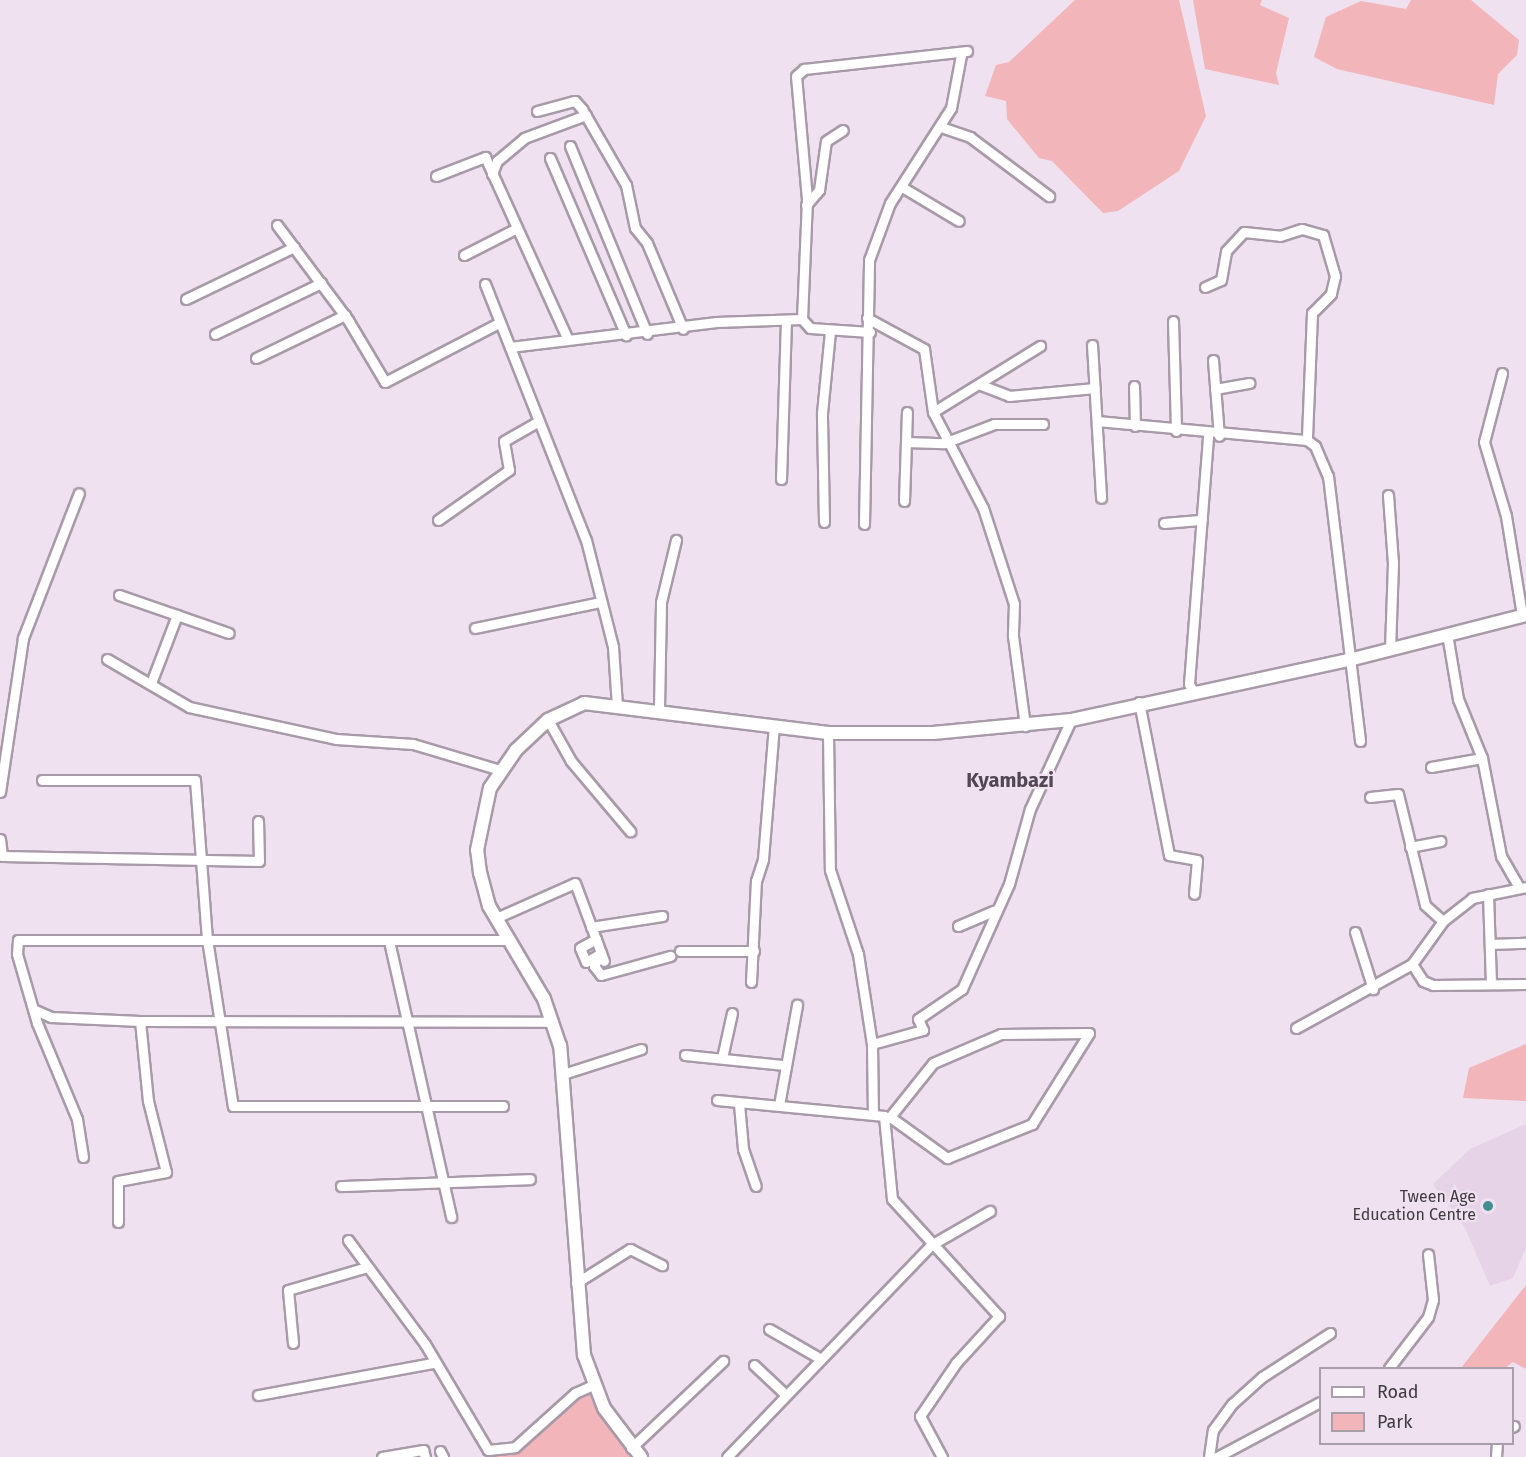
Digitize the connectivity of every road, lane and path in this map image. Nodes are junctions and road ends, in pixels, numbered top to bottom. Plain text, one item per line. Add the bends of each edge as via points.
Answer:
1 (537, 111) dead end
2 (586, 115) junction
3 (941, 127) junction
4 (843, 130) dead end
5 (570, 146) dead end
6 (550, 158) dead end
7 (492, 174) junction
8 (436, 176) dead end
9 (902, 187) junction
10 (1049, 196) dead end
11 (806, 205) junction
12 (959, 221) dead end
13 (277, 225) dead end
14 (517, 228) junction
15 (294, 247) junction
16 (464, 255) dead end
17 (321, 283) junction
18 (485, 284) dead end
19 (1205, 287) dead end
20 (186, 299) dead end
21 (345, 315) junction
22 (867, 318) junction
23 (802, 319) junction
24 (786, 320) junction
25 (1173, 321) dead end
26 (497, 324) junction
27 (683, 329) junction
28 (830, 332) junction
29 (870, 332) junction
30 (215, 334) dead end
31 (647, 334) junction
32 (626, 335) junction
33 (567, 338) junction
34 (1092, 345) dead end
35 (1040, 346) dead end
36 (510, 347) junction
37 (256, 358) dead end
38 (1213, 360) dead end
39 (1502, 373) dead end
40 (1250, 383) dead end
41 (981, 385) junction
42 (1134, 386) dead end
43 (1095, 388) junction
44 (1215, 389) junction
45 (907, 412) dead end
46 (933, 412) junction
47 (539, 421) junction
48 (1096, 421) junction
49 (1043, 424) dead end
50 (1135, 426) junction
51 (1176, 431) junction
52 (1208, 435) junction
53 (1219, 436) junction
54 (948, 440) junction
55 (1307, 441) junction
56 (906, 442) junction
57 (782, 479) dead end
58 (79, 493) dead end
59 (1388, 495) dead end
60 (1101, 498) dead end
61 (904, 501) dead end
62 (438, 520) dead end
63 (1202, 520) junction
64 (824, 522) dead end
65 (1164, 523) dead end
66 (864, 524) dead end
67 (676, 540) dead end
68 (119, 595) dead end
69 (601, 602) junction
70 (177, 615) junction
71 (1524, 615) edge
72 (475, 628) dead end
73 (229, 633) dead end
74 (1447, 634) junction
75 (1390, 648) junction
76 (107, 659) dead end
77 (1349, 660) junction
78 (151, 683) junction
79 (1193, 691) junction
80 (1139, 702) junction
81 (617, 705) junction
82 (659, 708) junction
83 (548, 720) junction
84 (1071, 720) junction
85 (774, 726) junction
86 (1025, 726) junction
87 (828, 733) junction
88 (1360, 741) dead end
89 (1482, 758) junction
90 (1431, 767) dead end
91 (500, 770) junction
92 (42, 780) dead end
93 (0, 792) edge
94 (1370, 797) dead end
95 (258, 821) dead end
96 (630, 831) dead end
97 (0, 839) edge
98 (1440, 841) dead end
99 (1410, 847) junction
100 (201, 862) junction
101 (1522, 887) edge
102 (1194, 894) dead end
103 (1488, 894) junction
104 (994, 911) junction
105 (662, 916) dead end
106 (496, 918) junction
107 (1443, 921) junction
108 (958, 926) dead end
109 (591, 927) junction
110 (1355, 932) dead end
111 (207, 939) junction
112 (596, 939) junction
113 (507, 940) junction
114 (389, 941) junction
115 (1526, 943) edge
116 (1490, 944) junction
117 (680, 951) dead end
118 (754, 951) junction
119 (670, 956) dead end
120 (602, 957) junction
121 (1412, 964) junction
122 (751, 982) dead end
123 (1491, 984) junction
124 (1526, 984) edge
125 (1373, 989) junction
126 (796, 1005) dead end
127 (33, 1009) junction
128 (732, 1013) dead end
129 (220, 1018) junction
130 (140, 1021) junction
131 (553, 1022) junction
132 (406, 1023) junction
133 (1296, 1028) dead end
134 (872, 1044) junction
135 (641, 1049) dead end
136 (685, 1055) dead end
137 (722, 1058) junction
138 (784, 1065) junction
139 (563, 1074) junction
140 (717, 1100) dead end
141 (424, 1101) junction
142 (739, 1104) junction
143 (503, 1106) dead end
144 (779, 1106) junction
145 (873, 1113) junction
146 (889, 1117) junction
147 (83, 1157) dead end
148 (530, 1179) dead end
149 (443, 1184) junction
150 (341, 1186) dead end
151 (756, 1186) dead end
152 (990, 1211) dead end
153 (450, 1217) dead end
154 (118, 1222) dead end
155 (348, 1240) dead end
156 (931, 1245) junction
157 (1428, 1254) dead end
158 (662, 1265) dead end
159 (367, 1267) junction
160 (575, 1284) junction
161 (770, 1329) dead end
162 (1330, 1333) dead end
163 (293, 1343) dead end
164 (821, 1359) junction
165 (723, 1361) dead end
166 (432, 1363) junction
167 (754, 1365) dead end
168 (1390, 1367) edge
169 (593, 1385) junction
170 (785, 1394) junction
171 (258, 1395) dead end
172 (1319, 1403) edge
173 (631, 1448) junction
174 (382, 1457) edge
175 (425, 1457) edge
176 (641, 1457) edge
177 (727, 1457) edge
178 (942, 1457) edge
179 (1209, 1457) edge
180 (1217, 1457) edge

1 - 2 street via 575,101
2 - 7 street via 524,138 497,161
2 - 27 street via 626,185 635,228 647,243
3 - 9 street
3 - 10 street via 970,136
3 - 11 street via 951,108 964,53 902,55 799,71
4 - 11 street via 826,141 819,190
5 - 31 street
6 - 32 street
7 - 8 street via 485,157
7 - 14 street
9 - 12 street
9 - 22 street via 883,218 869,261
11 - 23 street
13 - 15 street
14 - 16 street
14 - 33 street
15 - 17 street
15 - 20 street
17 - 21 street
17 - 30 street
18 - 26 street
19 - 55 street via 1221,280 1226,251 1244,231 1280,236 1302,229 1323,235 1335,276 1331,294 1312,313
21 - 26 street via 386,382
21 - 37 street
22 - 29 street
22 - 46 street via 924,349
23 - 24 street
23 - 28 street via 810,328
24 - 27 street via 716,322
24 - 57 street
25 - 51 street
26 - 36 street
27 - 31 street
28 - 29 street
28 - 64 street via 822,414
29 - 66 street via 862,417
31 - 32 street
32 - 33 street
33 - 36 street
34 - 43 street
35 - 41 street
36 - 47 street
38 - 44 street
39 - 71 street via 1484,442 1506,516
40 - 44 street
41 - 43 street via 1009,396
41 - 46 street
42 - 50 street
43 - 48 street
44 - 53 street
45 - 56 street
46 - 54 street
47 - 62 street via 504,441 509,470
47 - 69 street via 586,540
48 - 50 street
48 - 60 street
49 - 54 street via 994,424
50 - 51 street
51 - 52 street
52 - 53 street
52 - 63 street
53 - 55 street
54 - 56 street
54 - 86 street via 983,508 1014,604
55 - 77 street via 1324,459
56 - 61 street
58 - 93 street via 23,638
59 - 75 street via 1393,563
63 - 65 street
63 - 79 street via 1189,684
67 - 82 street via 661,602
68 - 70 street
69 - 72 street
69 - 81 street via 613,647
70 - 73 street
70 - 78 street
71 - 74 street
74 - 75 street
74 - 89 street via 1458,699
75 - 77 street
76 - 78 street
77 - 79 street
77 - 88 street
78 - 91 street via 189,707 336,739 412,744
79 - 80 street
80 - 84 street
80 - 102 street via 1169,855 1197,860
81 - 82 street
81 - 83 street via 584,703
82 - 85 street
83 - 91 street
83 - 96 street via 571,761
84 - 86 street
84 - 104 street via 1030,809 1009,884
85 - 87 street
85 - 118 street via 763,859 756,881
86 - 87 street
87 - 134 street via 830,870 858,954
89 - 90 street
89 - 101 street via 1501,856
91 - 106 street via 477,850
92 - 100 street via 195,780
94 - 99 street via 1398,794
95 - 100 street via 259,861
97 - 100 street via 2,856
98 - 99 street
99 - 107 street via 1425,906
100 - 111 street
101 - 103 street
103 - 107 street via 1472,898
103 - 116 street
104 - 108 street
104 - 134 street via 962,988 918,1019 923,1030
105 - 109 street
106 - 109 street via 575,883
106 - 113 street
107 - 121 street
109 - 112 street
110 - 125 street
111 - 114 street
111 - 127 street via 18,940 17,954
111 - 129 street
112 - 120 street
112 - 120 street via 580,948 586,962
113 - 114 street
113 - 131 street
114 - 132 street
115 - 116 street
116 - 123 street
117 - 118 street
118 - 122 street
119 - 120 street via 600,975 594,966
121 - 123 street via 1423,981 1433,986
121 - 125 street
123 - 124 street
125 - 133 street
126 - 138 street
127 - 130 street via 51,1017
127 - 147 street via 76,1119
128 - 137 street
129 - 130 street
129 - 132 street
129 - 141 street via 233,1106
130 - 154 street via 148,1101 166,1172 118,1181
131 - 132 street
131 - 139 street
132 - 141 street
134 - 145 street
135 - 139 street
136 - 137 street
137 - 138 street
138 - 144 street
139 - 160 street
140 - 142 street
141 - 143 street
141 - 149 street
142 - 144 street
142 - 151 street via 743,1149
144 - 145 street
145 - 146 street
146 - 146 street via 933,1063 1001,1034 1089,1033 1032,1124 947,1158
146 - 156 street via 892,1199
148 - 149 street
149 - 150 street
149 - 153 street
152 - 156 street
155 - 159 street
156 - 164 street
156 - 178 street via 999,1316 956,1363 921,1416
157 - 168 street via 1433,1300 1428,1317
158 - 160 street via 630,1249
159 - 163 street via 288,1290
159 - 166 street via 424,1344
160 - 169 street
161 - 164 street
162 - 179 street via 1262,1377 1232,1404 1213,1430
164 - 170 street
165 - 173 street
166 - 169 street via 488,1450 514,1447 575,1393
166 - 171 street
167 - 170 street
169 - 173 street
170 - 177 street
172 - 180 street
173 - 176 street
174 - 175 street via 423,1450

